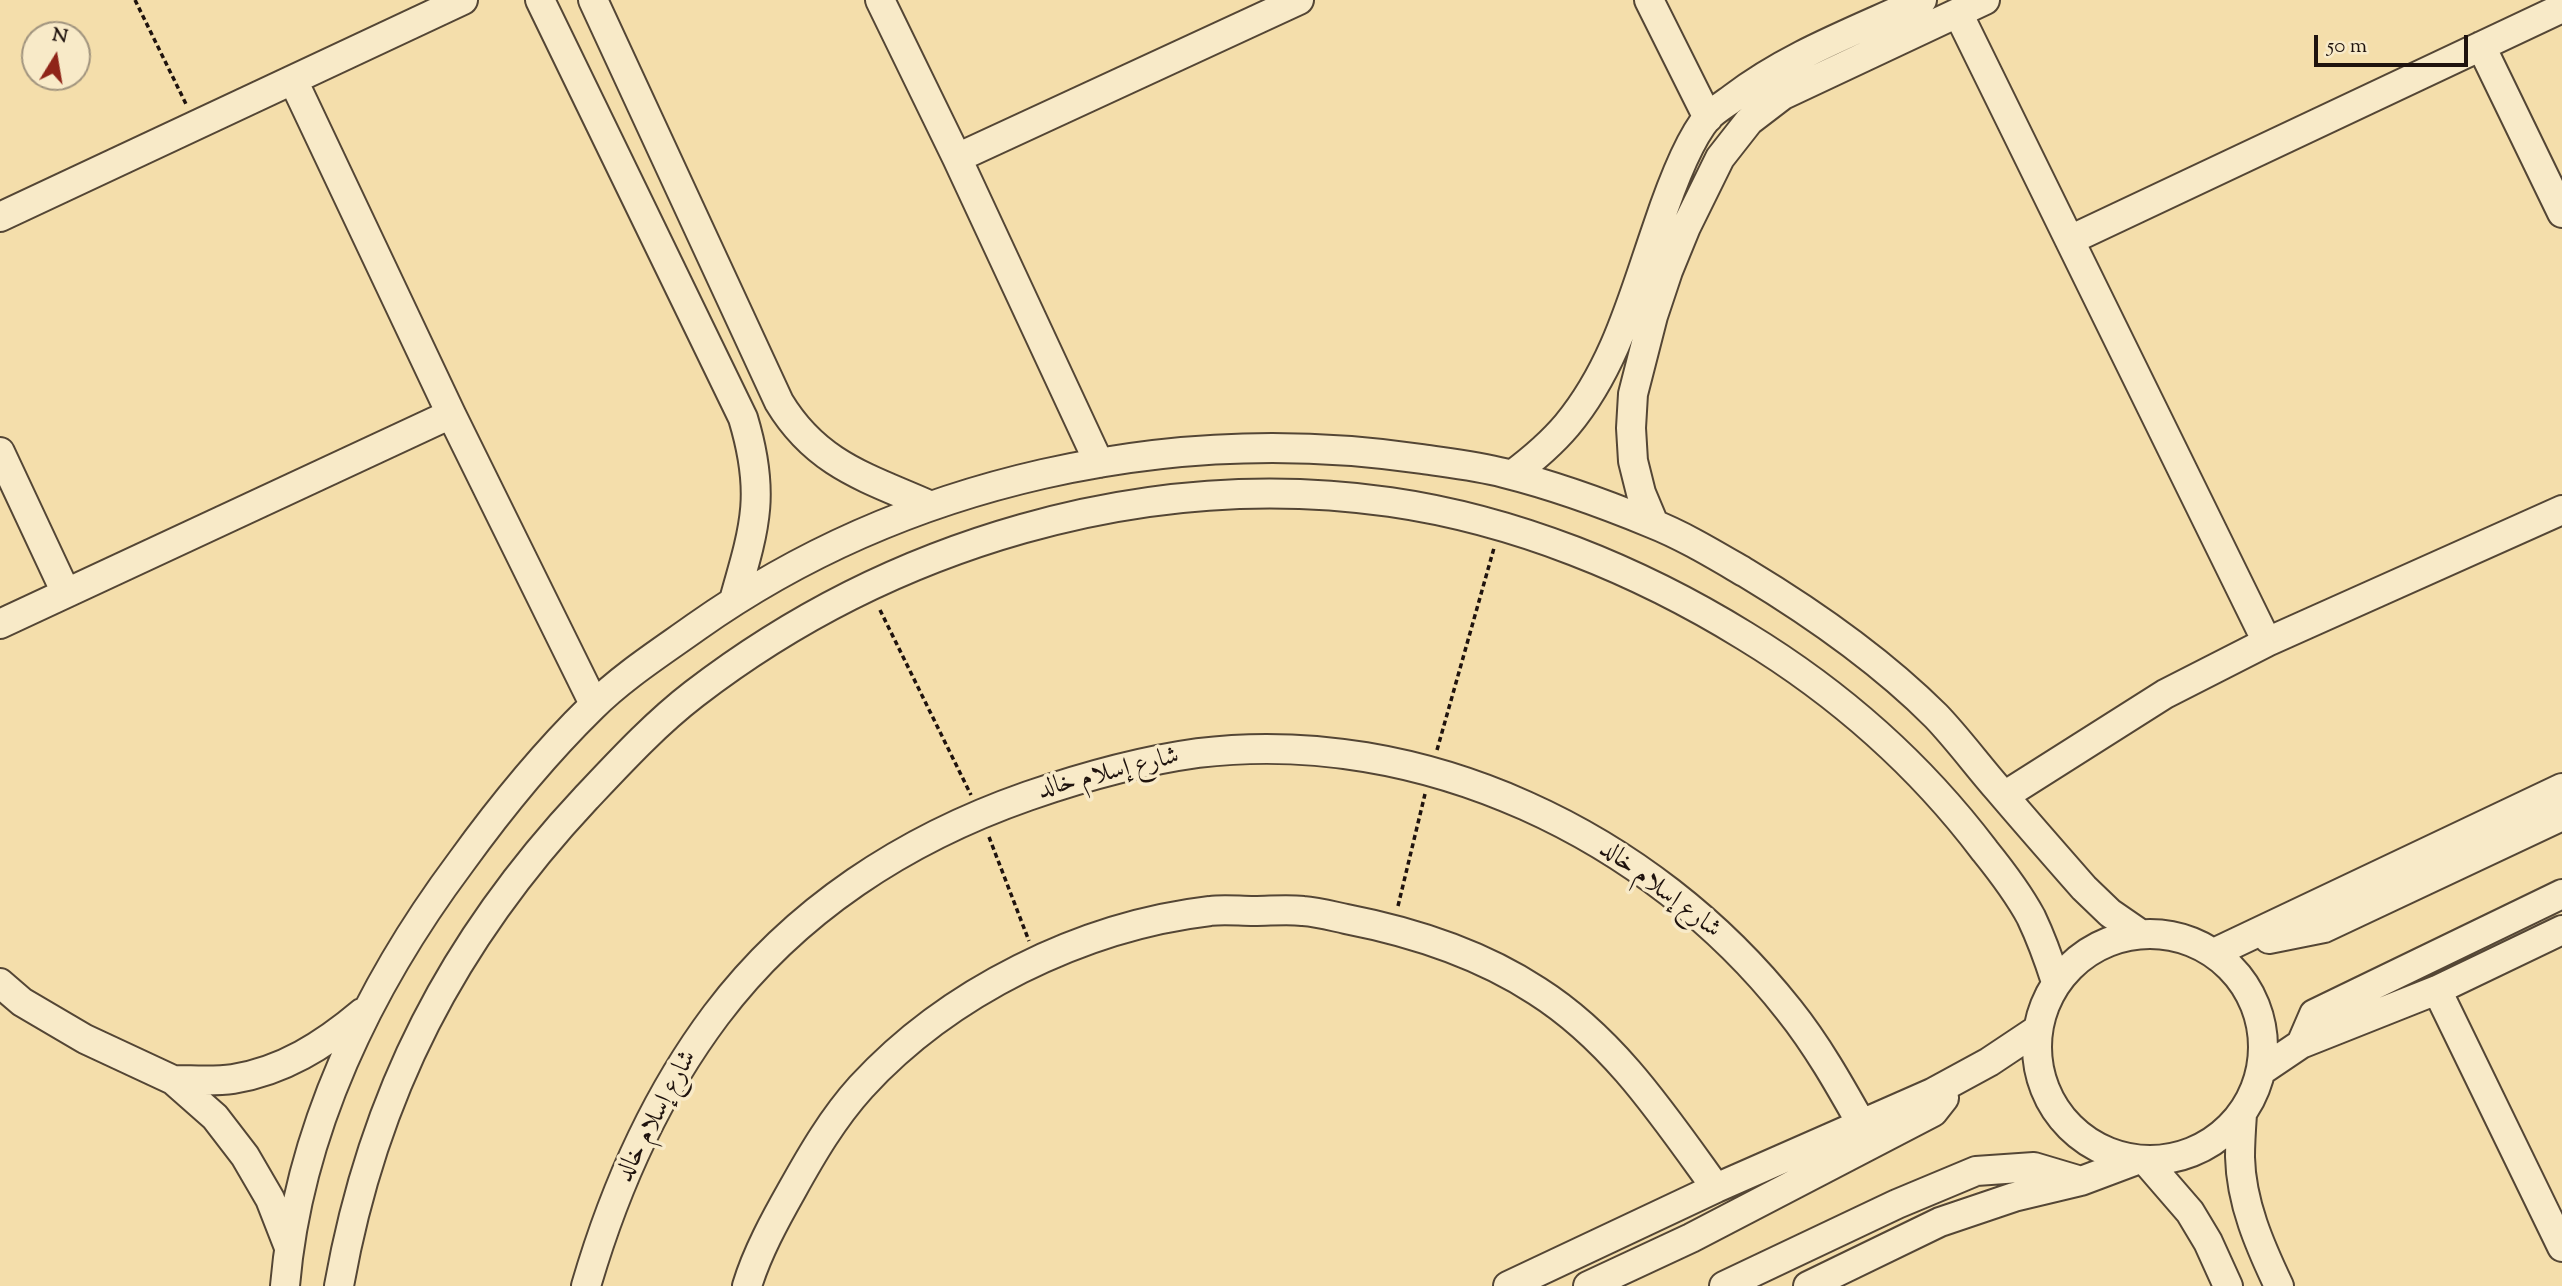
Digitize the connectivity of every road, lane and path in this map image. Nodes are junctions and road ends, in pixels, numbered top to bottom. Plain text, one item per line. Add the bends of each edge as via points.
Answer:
1 (135, 0) edge
2 (463, 0) edge
3 (540, 0) edge
4 (593, 0) edge
5 (880, 0) edge
6 (1299, 0) edge
7 (1648, 0) edge
8 (1922, 0) edge
9 (1985, 0) edge
10 (2562, 8) edge
11 (1958, 13) junction
12 (2481, 46) junction
13 (293, 80) junction
14 (1708, 118) junction
15 (196, 125) junction
16 (957, 158) junction
17 (2562, 214) edge
18 (0, 216) edge
19 (2070, 240) junction
20 (451, 414) junction
21 (0, 452) edge
22 (1099, 463) junction
23 (1513, 475) junction
24 (931, 506) junction
25 (2562, 510) edge
26 (1654, 524) junction
27 (1501, 526) junction
28 (869, 586) junction
29 (66, 593) junction
30 (734, 600) junction
31 (0, 624) edge
32 (2267, 642) junction
33 (594, 704) junction
34 (1431, 770) junction
35 (2562, 788) edge
36 (2004, 796) junction
37 (979, 813) junction
38 (2562, 816) edge
39 (2562, 894) edge
40 (1392, 928) junction
41 (2562, 930) edge
42 (2140, 933) junction
43 (2251, 936) junction
44 (2214, 953) junction
45 (1037, 962) junction
46 (2056, 982) junction
47 (0, 983) edge
48 (2437, 990) junction
49 (370, 1006) junction
50 (2037, 1030) junction
51 (2301, 1044) junction
52 (2261, 1071) junction
53 (1961, 1077) junction
54 (173, 1080) junction
55 (2242, 1114) junction
56 (1861, 1123) junction
57 (2141, 1160) junction
58 (2081, 1181) junction
59 (1716, 1188) junction
60 (289, 1245) junction
61 (2562, 1247) edge
62 (1864, 1257) junction
63 (285, 1286) edge
64 (339, 1286) edge
65 (586, 1286) edge
66 (747, 1286) edge
67 (1508, 1286) edge
68 (1588, 1286) edge
69 (1724, 1286) edge
70 (1808, 1286) edge
71 (1849, 1286) edge
72 (2228, 1286) edge
73 (2279, 1286) edge

1 - 15 path
2 - 13 street
3 - 30 street via 743,418 757,487 755,522
4 - 24 street via 792,423 826,456
5 - 16 street
6 - 16 street
7 - 14 street
8 - 14 street via 1756,80
9 - 11 street
10 - 12 street
11 - 19 street
11 - 26 street via 1783,95 1749,121 1720,158 1668,271 1633,394 1633,461
12 - 17 street
12 - 19 street
13 - 15 street
13 - 20 street
14 - 23 street via 1668,194 1607,365 1566,426
15 - 18 street
16 - 22 street
19 - 32 street
20 - 29 street
20 - 33 street
21 - 29 street
22 - 23 street via 1179,451 1271,446 1363,450
22 - 24 street via 998,485
23 - 26 street
24 - 30 street via 825,550
25 - 32 street
26 - 36 street via 1794,602 1869,656 1937,718
27 - 28 street via 1392,503 1296,494 1205,497 1125,506 1047,522 970,544
27 - 34 path
27 - 46 street via 1633,576 1707,612 1779,656 1845,706 1964,822 2031,918
28 - 37 path
28 - 64 street via 754,650 690,697 593,790 508,888 471,941 408,1055 363,1177
29 - 31 street
30 - 33 street
32 - 36 street via 2165,694
33 - 49 street via 475,842 423,913
34 - 37 street, شارع إسلام خالد via 1342,754 1278,749 1200,753 1124,766
34 - 40 path
34 - 56 street, شارع إسلام خالد via 1547,815 1643,873 1702,919 1788,1008 1824,1058
35 - 43 street
36 - 42 street via 2084,888
37 - 45 path
37 - 65 street, شارع إسلام خالد via 854,882 747,977 665,1094 620,1187
38 - 43 street via 2324,928 2269,939
39 - 51 street via 2314,1014
40 - 45 street via 1303,910 1212,911 1122,928
40 - 59 street via 1468,953 1538,991 1600,1040 1653,1100
41 - 48 street
42 - 44 street via 2166,934
42 - 46 street via 2092,949
43 - 44 street
44 - 52 street via 2235,971 2260,1018
45 - 66 street via 972,995 923,1030 860,1088 816,1146 781,1209
46 - 50 street via 2043,1005
47 - 54 street via 22,1002 85,1038
48 - 51 street
48 - 61 street
49 - 54 street via 330,1040 283,1065 232,1079
49 - 60 street via 334,1080 305,1167
50 - 53 street
50 - 57 street via 2037,1061 2044,1090 2060,1116 2081,1138 2108,1152
51 - 52 street
52 - 55 street
53 - 56 street
53 - 68 street via 1933,1112 1691,1238
54 - 60 street via 215,1117 245,1156
55 - 57 street via 2209,1144 2167,1159
55 - 73 street via 2240,1160 2247,1205
56 - 59 street
57 - 58 street
57 - 72 street via 2190,1212
58 - 62 street via 1940,1222
58 - 69 street via 2034,1167 1976,1171 1897,1203
59 - 67 street
60 - 63 street
62 - 70 street
62 - 71 street

